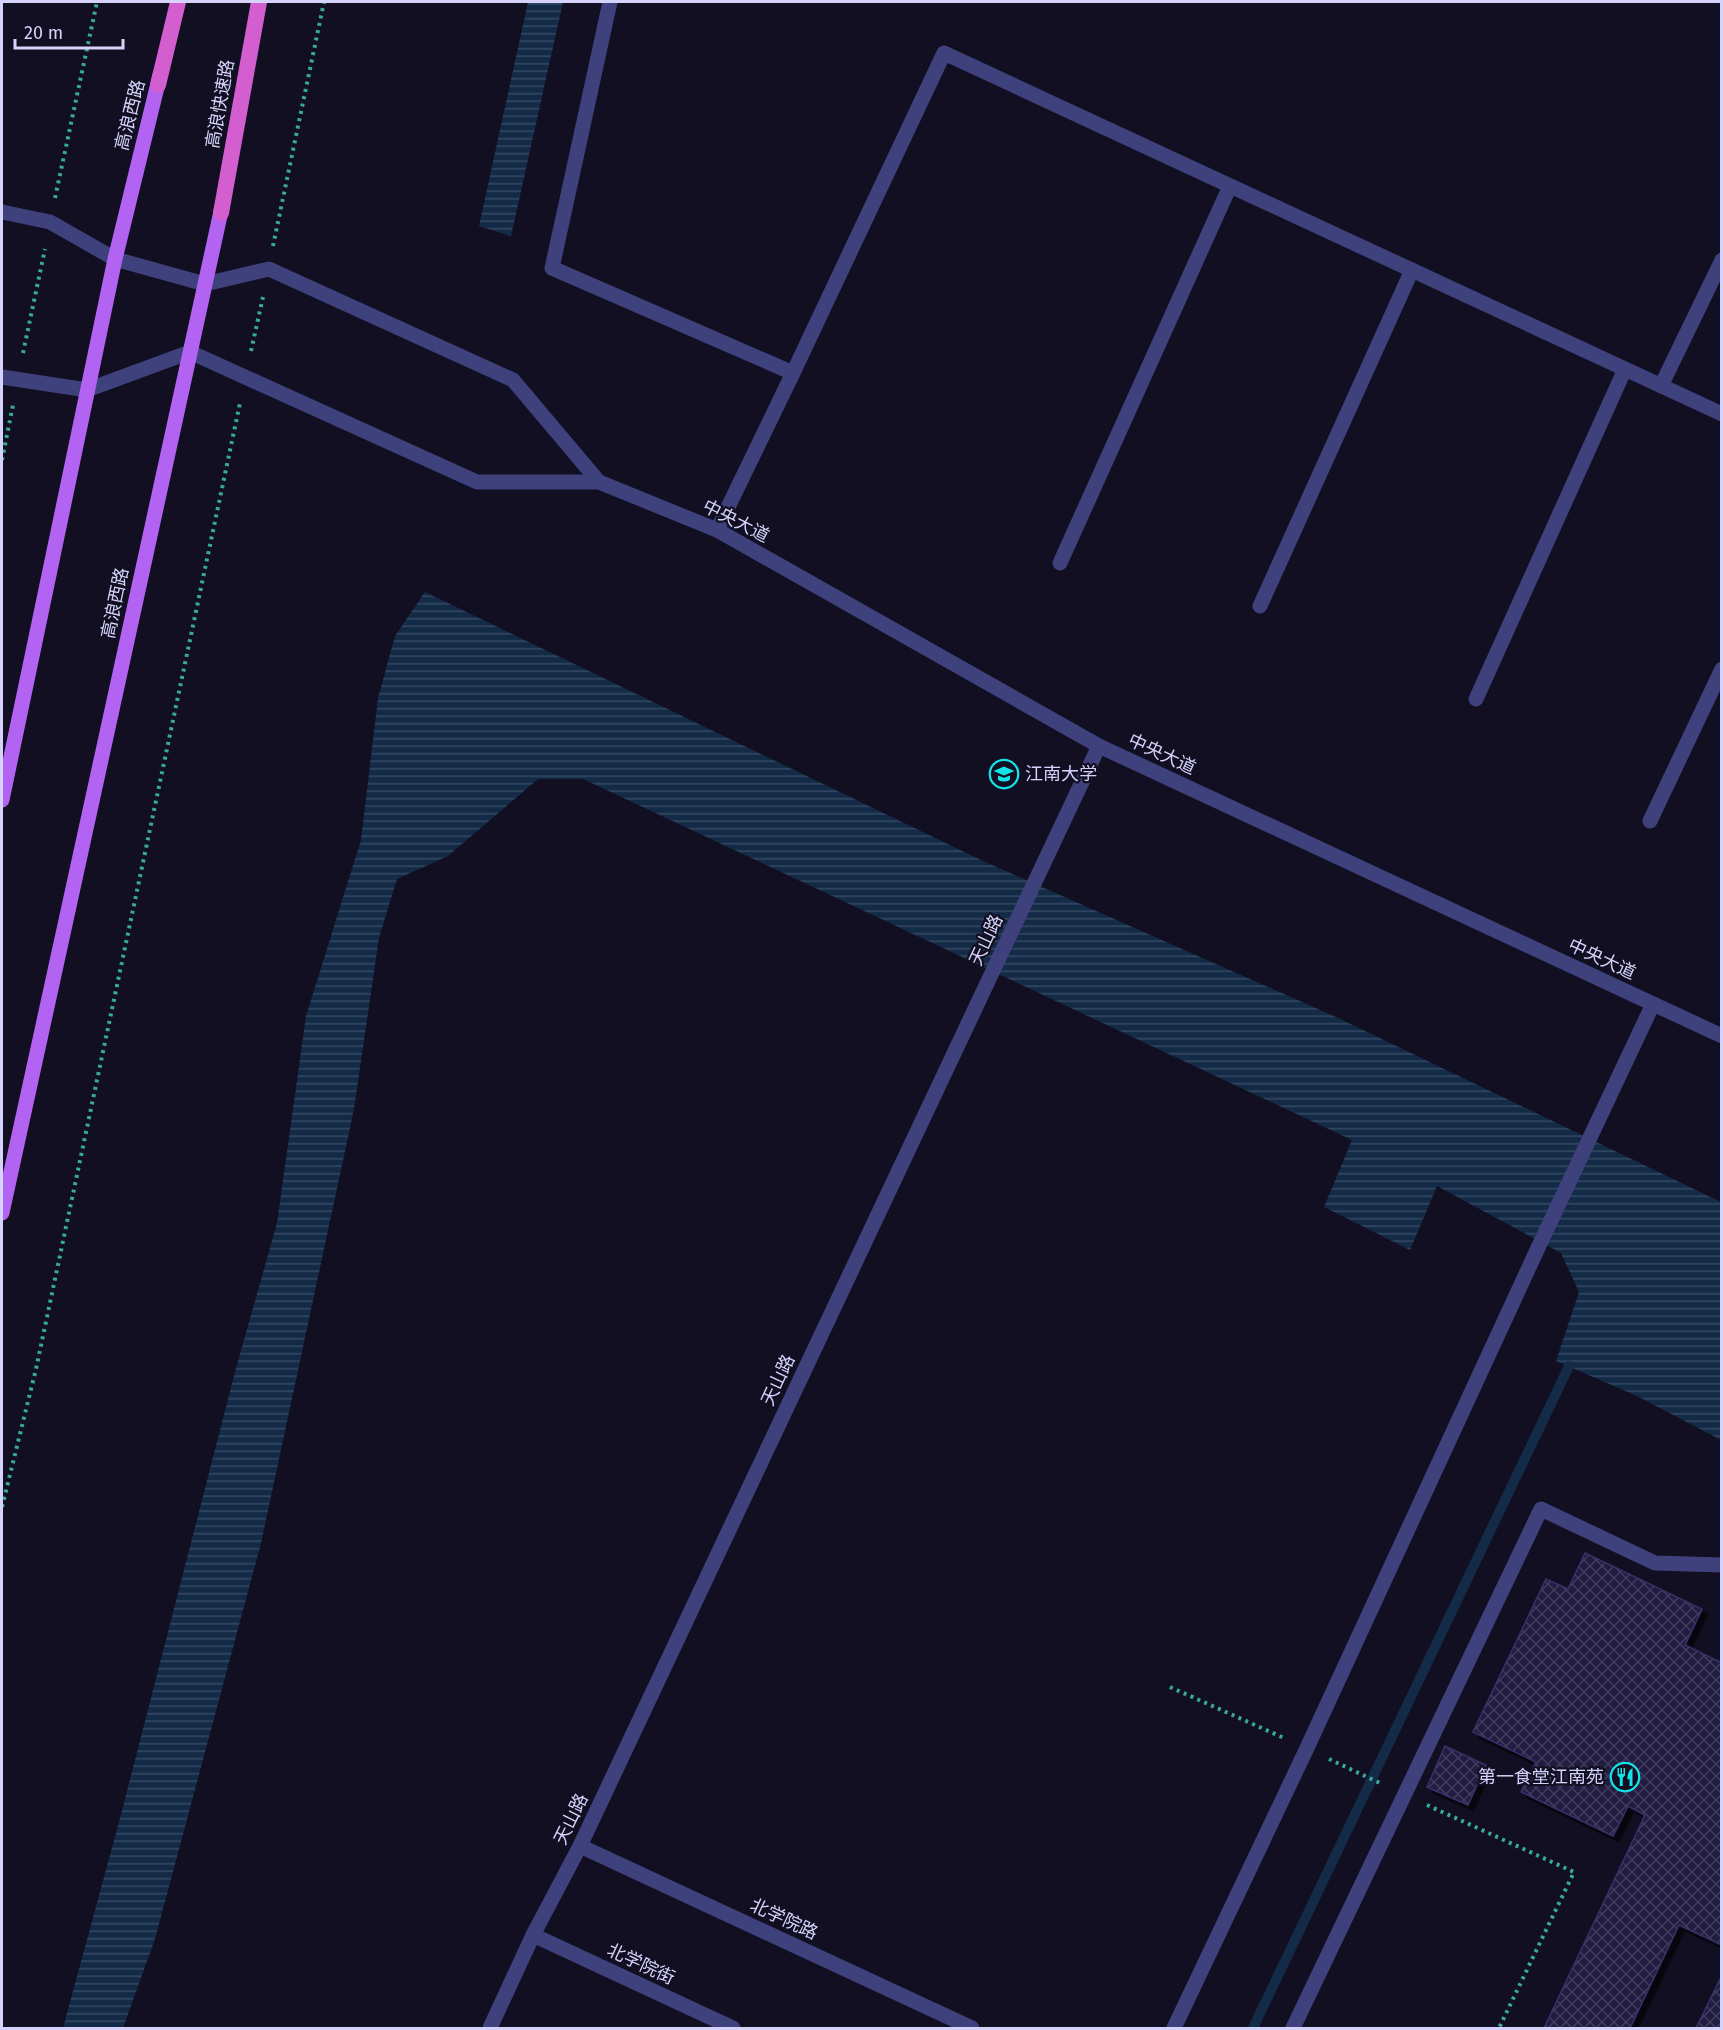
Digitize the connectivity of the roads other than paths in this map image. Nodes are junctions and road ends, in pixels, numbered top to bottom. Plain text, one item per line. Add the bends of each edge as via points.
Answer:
1 (177, 2) edge
2 (259, 2) edge
3 (264, 2) edge
4 (610, 2) edge
5 (158, 85) joint
6 (1230, 186) junction
7 (2, 212) edge
8 (220, 213) junction
9 (115, 259) junction
10 (1722, 260) edge
11 (1412, 270) junction
12 (205, 284) junction
13 (190, 352) junction
14 (1625, 369) junction
15 (793, 373) junction
16 (2, 376) edge
17 (1661, 386) junction
18 (87, 390) junction
19 (1722, 414) edge
20 (599, 482) junction
21 (717, 530) junction
22 (1060, 563) dead end
23 (1260, 606) dead end
24 (1722, 669) edge
25 (1476, 699) dead end
26 (1099, 746) junction
27 (2, 800) edge
28 (1650, 821) dead end
29 (1653, 1004) junction
30 (1722, 1036) edge
31 (2, 1213) edge
32 (1722, 1565) edge
33 (580, 1846) junction
34 (533, 1935) junction
35 (490, 2028) edge
36 (733, 2028) edge
37 (972, 2028) edge
38 (1174, 2028) edge
39 (1293, 2028) edge

1 - 5 highway
2 - 8 highway, 高浪快速路
3 - 8 main road, 高浪西路
4 - 15 street via 552,268
5 - 9 main road, 高浪西路
6 - 11 street
6 - 15 street via 944,53
6 - 22 street
7 - 9 street via 50,222
8 - 12 main road, 高浪西路
9 - 12 street
9 - 18 main road, 高浪西路
10 - 17 street
11 - 14 street
11 - 23 street
12 - 13 main road, 高浪西路
12 - 20 street via 269,269 513,380
13 - 18 street
13 - 20 street via 477,482
13 - 31 main road, 高浪西路
14 - 17 street
14 - 25 street
15 - 21 street
16 - 18 street
17 - 19 street
18 - 27 main road, 高浪西路
20 - 21 street, 中央大道
21 - 26 street, 中央大道
24 - 28 street
26 - 29 street, 中央大道
26 - 33 street, 天山路
29 - 30 street, 中央大道
29 - 38 street
32 - 39 street via 1655,1563 1541,1509
33 - 34 street, 天山路
33 - 37 street, 北学院路
34 - 35 street, 天山路
34 - 36 street, 北学院街

